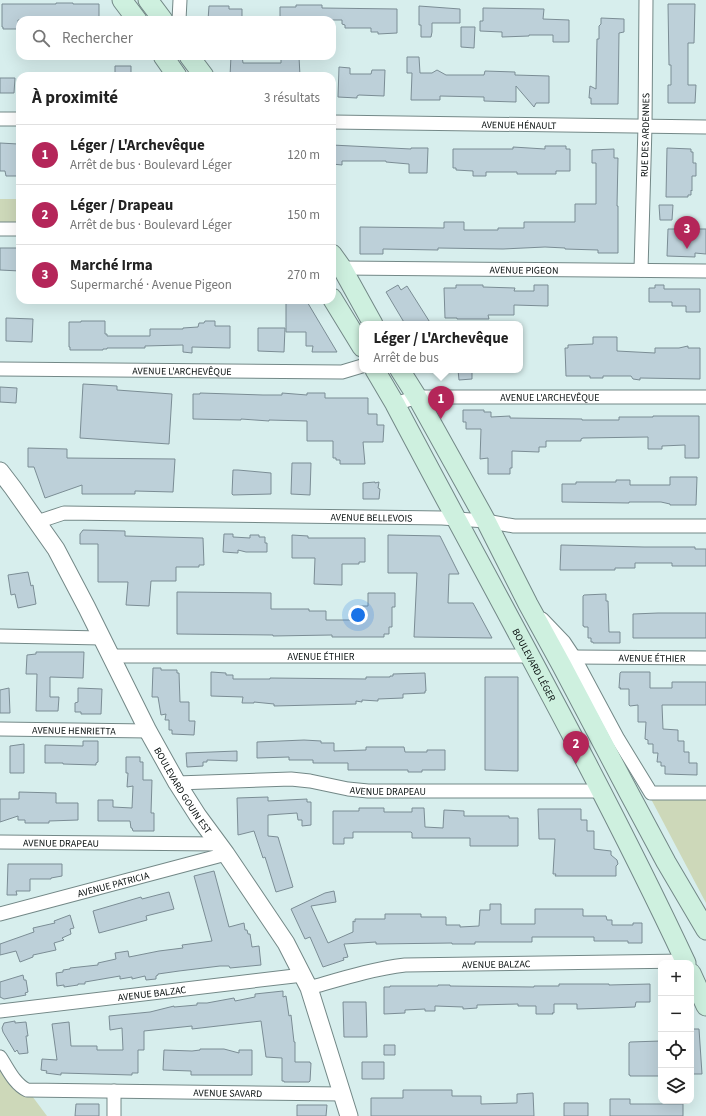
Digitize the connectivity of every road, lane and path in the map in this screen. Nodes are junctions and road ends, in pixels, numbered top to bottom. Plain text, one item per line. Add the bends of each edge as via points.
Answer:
1 (122, 0) edge
2 (148, 0) edge
3 (180, 0) edge
4 (646, 0) edge
5 (134, 16) edge
6 (160, 16) edge
7 (179, 16) edge
8 (166, 60) edge
9 (192, 60) edge
10 (174, 72) edge
11 (201, 72) edge
12 (0, 119) edge
13 (16, 119) edge
14 (336, 122) edge
15 (645, 126) junction
16 (706, 127) edge
17 (0, 229) edge
18 (16, 229) edge
19 (337, 261) edge
20 (641, 270) junction
21 (706, 271) edge
22 (336, 304) edge
23 (371, 321) edge
24 (359, 342) edge
25 (359, 367) edge
26 (0, 369) edge
27 (377, 373) edge
28 (402, 373) edge
29 (417, 397) junction
30 (706, 397) edge
31 (395, 404) junction
32 (0, 471) edge
33 (456, 519) junction
34 (486, 521) junction
35 (38, 522) junction
36 (706, 526) edge
37 (528, 604) junction
38 (0, 636) edge
39 (102, 638) junction
40 (111, 656) junction
41 (530, 656) junction
42 (574, 657) junction
43 (706, 658) edge
44 (0, 729) edge
45 (148, 730) junction
46 (177, 783) junction
47 (600, 791) junction
48 (706, 793) edge
49 (0, 842) edge
50 (222, 849) junction
51 (0, 914) edge
52 (706, 930) edge
53 (685, 960) edge
54 (658, 966) edge
55 (694, 979) edge
56 (306, 982) junction
57 (706, 1006) edge
58 (0, 1011) edge
59 (0, 1057) edge
60 (114, 1091) junction
61 (342, 1094) junction
62 (114, 1116) edge
63 (349, 1116) edge

1 - 5 main road
2 - 6 main road
3 - 7 street
4 - 15 street, RUE DES ARDENNES
8 - 10 main road
9 - 11 main road
12 - 13 street
14 - 15 street, AVENUE HÉNAULT
15 - 16 street, AVENUE HÉNAULT
15 - 20 street, RUE DES ARDENNES
17 - 18 street
19 - 20 street, AVENUE PIGEON
19 - 23 main road
20 - 21 street, AVENUE PIGEON
22 - 24 main road
25 - 26 street, AVENUE L'ARCHEVÊQUE via 342,372
27 - 31 main road, BOULEVARD LÉGER
28 - 29 main road
29 - 30 street, AVENUE L'ARCHEVÊQUE
29 - 31 street, AVENUE L'ARCHEVÊQUE
29 - 34 main road
31 - 33 main road, BOULEVARD LÉGER
32 - 35 street, BOULEVARD GOUIN EST
33 - 34 street, AVENUE BELLEVOIS
33 - 35 street, AVENUE BELLEVOIS via 64,513
33 - 41 main road, BOULEVARD LÉGER
34 - 36 street, AVENUE BELLEVOIS via 514,526
34 - 37 main road
35 - 39 street, BOULEVARD GOUIN EST via 56,549
37 - 42 street via 564,642
37 - 52 main road via 666,862
38 - 39 street
39 - 40 street, BOULEVARD GOUIN EST
40 - 41 street, AVENUE ÉTHIER
40 - 45 street, BOULEVARD GOUIN EST
41 - 47 main road, BOULEVARD LÉGER
42 - 43 street, AVENUE ÉTHIER
42 - 48 street via 618,739 651,792
44 - 45 street, AVENUE HENRIETTA
45 - 46 street, BOULEVARD GOUIN EST
46 - 47 street, AVENUE DRAPEAU via 291,779 368,791
46 - 50 street, BOULEVARD GOUIN EST
47 - 53 main road, BOULEVARD LÉGER
49 - 50 street, AVENUE DRAPEAU
50 - 51 street, AVENUE PATRICIA
50 - 56 street, BOULEVARD GOUIN EST via 286,943
54 - 56 street, AVENUE BALZAC via 405,965
55 - 57 main road, BOULEVARD LÉGER
56 - 58 street, AVENUE BALZAC
56 - 61 street, BOULEVARD GOUIN EST
59 - 60 street, AVENUE SAVARD via 17,1083 26,1090
60 - 61 street, AVENUE SAVARD
60 - 62 street
61 - 63 street, BOULEVARD GOUIN EST

